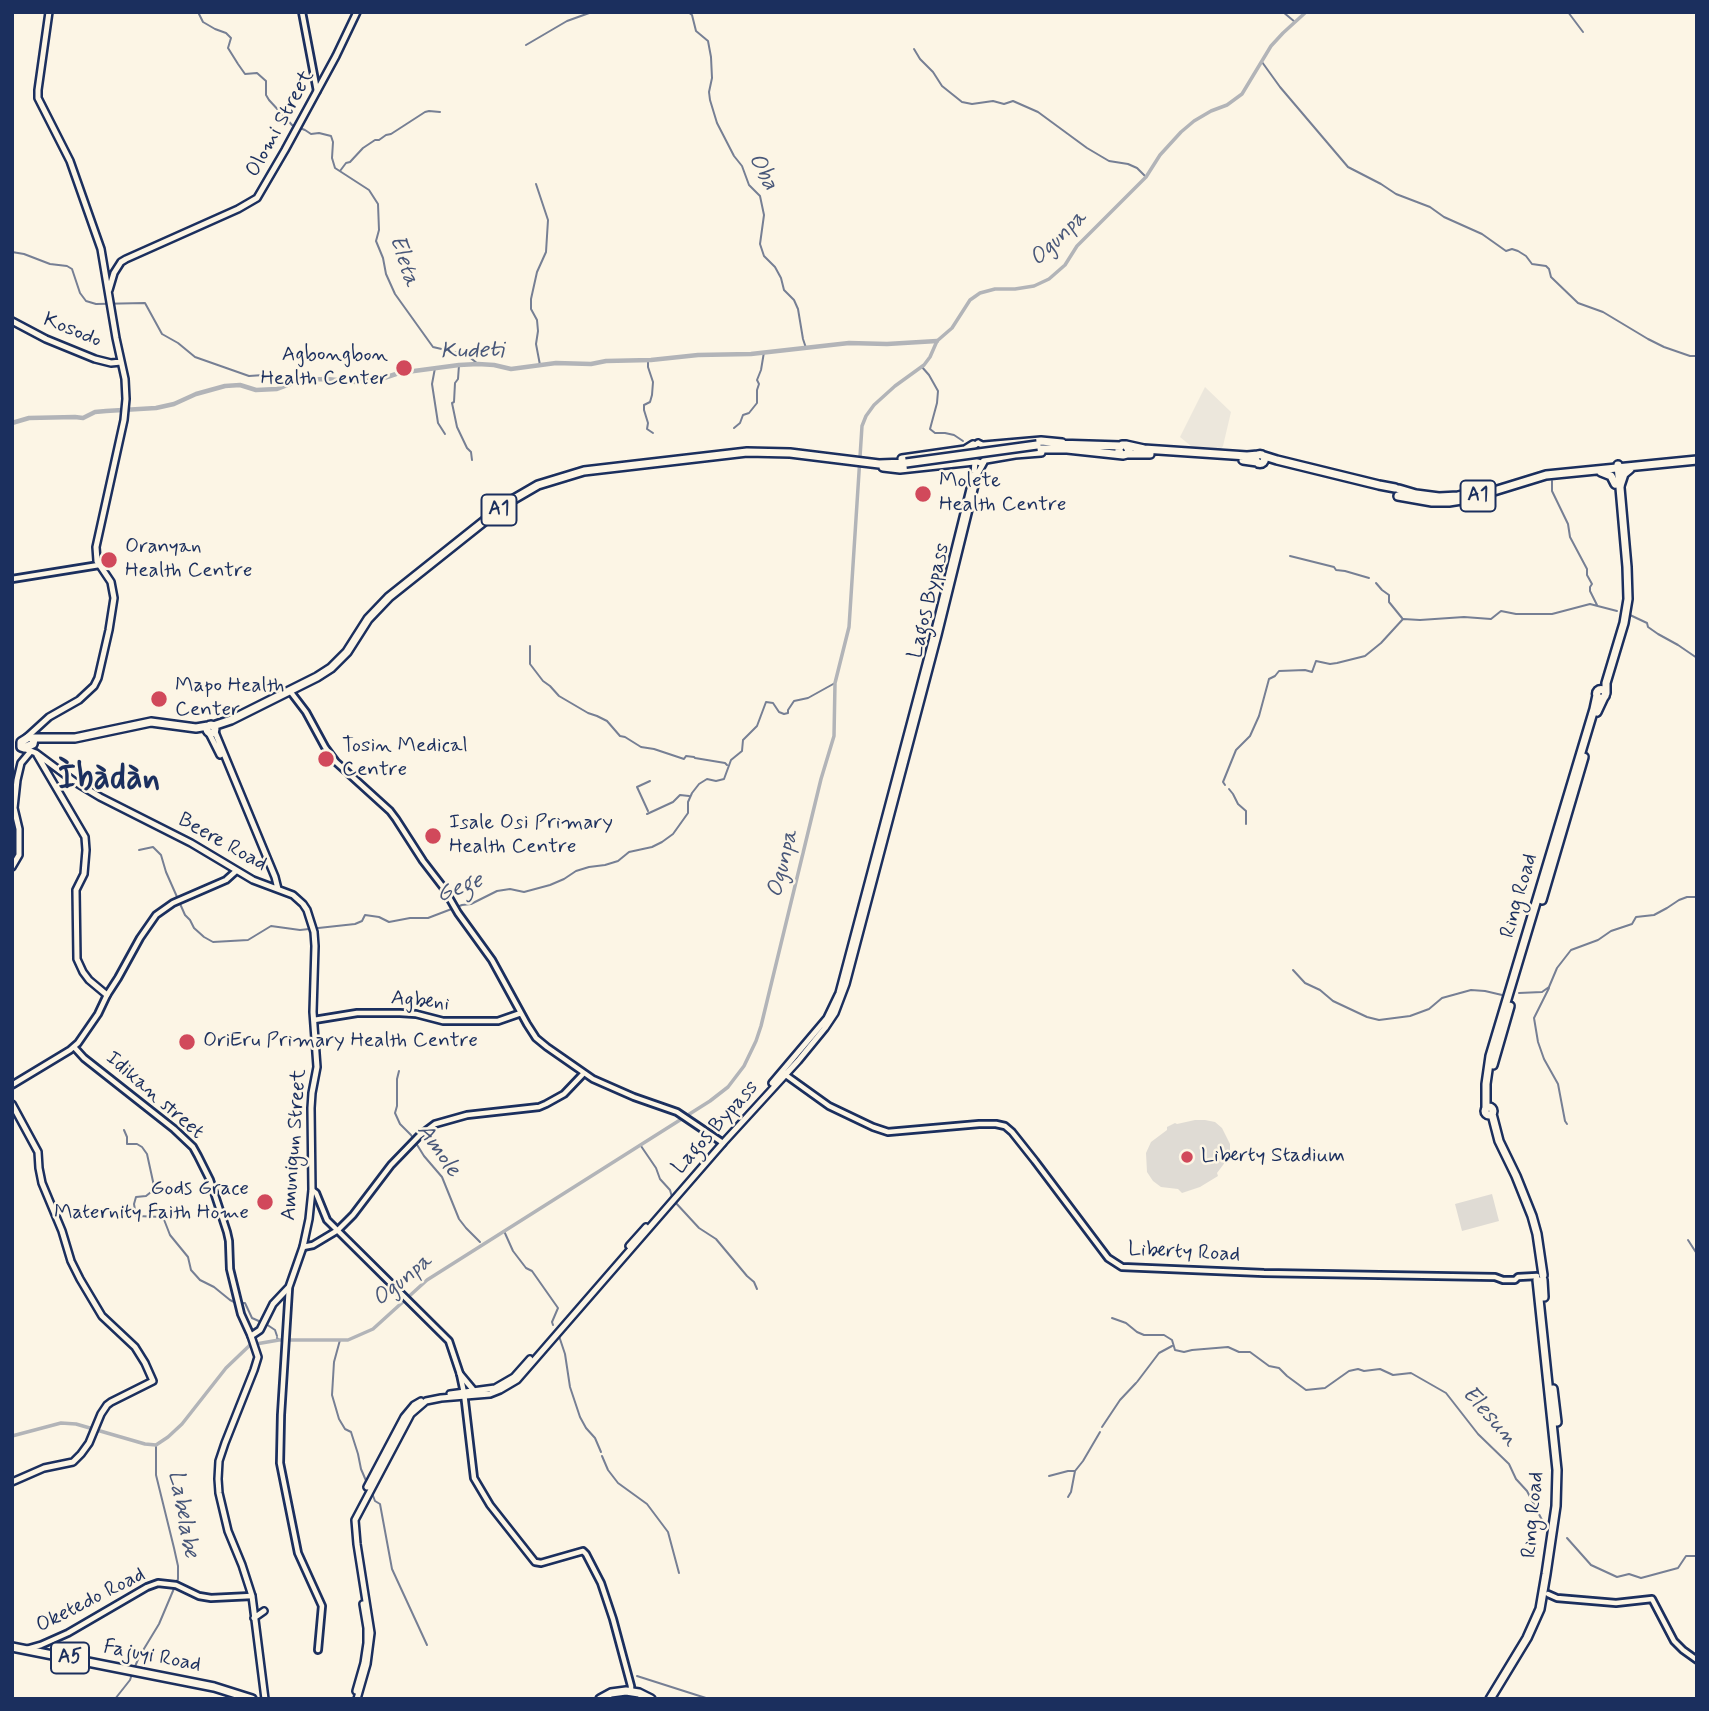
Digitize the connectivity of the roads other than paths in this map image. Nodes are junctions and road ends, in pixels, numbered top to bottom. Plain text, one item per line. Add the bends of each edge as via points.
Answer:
1 (50, 12) edge
2 (302, 12) edge
3 (357, 12) edge
4 (317, 91) junction
5 (108, 293) junction
6 (12, 321) edge
7 (121, 362) junction
8 (973, 445) junction
9 (1124, 445) junction
10 (984, 446) junction
11 (1066, 446) junction
12 (1124, 454) junction
13 (1697, 458) edge
14 (1260, 459) junction
15 (974, 461) junction
16 (985, 461) junction
17 (879, 465) junction
18 (1615, 467) junction
19 (1635, 467) junction
20 (1590, 470) junction
21 (1618, 485) junction
22 (1396, 492) junction
23 (99, 565) junction
24 (12, 579) edge
25 (290, 691) junction
26 (211, 730) junction
27 (12, 741) edge
28 (29, 744) junction
29 (12, 867) edge
30 (236, 870) junction
31 (275, 888) junction
32 (314, 932) joint
33 (107, 995) junction
34 (521, 1013) junction
35 (314, 1020) junction
36 (74, 1046) junction
37 (584, 1073) junction
38 (784, 1073) junction
39 (12, 1085) edge
40 (12, 1104) edge
41 (722, 1142) junction
42 (312, 1190) junction
43 (338, 1230) junction
44 (303, 1247) junction
45 (1537, 1279) junction
46 (289, 1287) junction
47 (251, 1336) junction
48 (460, 1374) junction
49 (475, 1392) junction
50 (464, 1395) junction
51 (12, 1482) edge
52 (251, 1596) junction
53 (1549, 1597) junction
54 (264, 1611) dead end
55 (254, 1618) junction
56 (12, 1648) edge
57 (26, 1649) junction
58 (318, 1650) dead end
59 (1697, 1661) edge
60 (131, 1672) junction
61 (631, 1693) junction
62 (226, 1696) edge
63 (243, 1698) edge
64 (265, 1699) edge
65 (356, 1699) edge
66 (600, 1699) edge
67 (607, 1699) edge
68 (650, 1699) edge
69 (1492, 1699) edge

1 - 5 main road via 38,98 70,160 101,249
2 - 4 street
3 - 4 main road, Olomi Street
4 - 5 main road, Olomi Street via 257,198 121,262
5 - 7 main road
6 - 7 main road, Kosodo via 95,359
7 - 23 main road via 126,405 96,547
8 - 10 main road
8 - 15 main road
8 - 17 main road
9 - 11 main road, A1
9 - 12 main road via 1119,449
9 - 14 main road, A1
10 - 11 main road via 1041,441
10 - 16 main road
11 - 12 main road, A1
11 - 16 main road via 1054,452
11 - 17 main road, A1, bridge
12 - 14 main road, A1
13 - 18 main road, A1
13 - 19 main road, A1
14 - 22 main road, A1
15 - 16 main road
15 - 17 main road via 900,469
15 - 38 main road, Lagos Bypass via 934,634 842,984 827,1018
16 - 38 main road, Lagos Bypass via 978,473 843,994 830,1020
17 - 25 main road, A1 via 747,452 578,472 546,482 507,503 389,597 338,663
18 - 19 main road, A1
18 - 20 main road, A1
18 - 21 main road, Ring Road
18 - 22 main road, A1 via 1550,471 1448,497
19 - 21 main road
20 - 21 main road via 1609,474
20 - 22 main road, A1 via 1542,476 1459,501 1432,502
21 - 45 main road, Ring Road via 1627,567 1623,623 1491,1076 1489,1111 1537,1234
23 - 24 street
23 - 28 main road via 111,582 114,598 98,678 79,700 49,717
25 - 26 main road, A1
25 - 34 street via 329,754 393,814 492,960
26 - 28 main road, A1 via 149,722
26 - 31 main road via 275,877
27 - 28 main road, A1
28 - 29 main road via 18,772 14,808 19,855
28 - 30 main road, Beere Road via 85,789
28 - 33 main road via 85,837 84,874 76,890 78,959 89,979
30 - 31 main road, Beere Road
30 - 33 street via 156,915
31 - 32 main road, Beere Road via 303,904
32 - 35 main road, Amunigun Street
33 - 36 street
34 - 35 street, Agbeni via 498,1021 443,1021 400,1013
34 - 37 street via 541,1042
35 - 42 main road, Amunigun Street via 317,1067 311,1108
36 - 39 street
36 - 47 street, Idikan street via 174,1129 198,1156 228,1232 230,1269
37 - 41 street via 684,1116
37 - 43 street via 564,1094 539,1107 435,1124 391,1165
38 - 41 main road, Lagos Bypass
38 - 45 street, Liberty Road via 829,1106 888,1132 1005,1126 1104,1254 1122,1267
40 - 51 main road via 38,1152 42,1183 80,1279 102,1316 135,1347 153,1381 104,1409 85,1449 73,1462
41 - 49 main road, Lagos Bypass via 519,1372 501,1386
41 - 50 main road, Lagos Bypass via 517,1380 496,1392
42 - 43 street via 327,1220
42 - 44 main road, Amunigun Street
43 - 44 street
43 - 48 street via 449,1341
44 - 46 main road, Amunigun Street
45 - 53 main road, Ring Road via 1561,1470
45 - 69 main road, Ring Road via 1556,1461 1556,1506 1540,1609
46 - 47 main road, Amunigun Street
46 - 58 street via 280,1463 298,1553 322,1606
47 - 52 main road via 258,1357 219,1461 218,1479 228,1531
48 - 49 main road
48 - 50 street
49 - 50 main road, Lagos Bypass
50 - 61 street via 477,1484 535,1562 586,1554 613,1619
50 - 65 main road, Lagos Bypass via 426,1402 411,1414 357,1515 370,1652
52 - 55 main road
52 - 57 street, Oketedo Road via 211,1598 158,1583 78,1628
53 - 59 street via 1616,1603 1652,1599 1674,1640
53 - 69 main road, Ring Road via 1534,1635
54 - 55 main road
55 - 64 main road
56 - 57 main road, Fajuyi Road / A5
56 - 60 main road, Fajuyi Road / A5
57 - 60 main road, Fajuyi Road / A5
60 - 62 main road, Fajuyi Road / A5
60 - 63 main road, Fajuyi Road / A5 via 214,1687
61 - 66 main road via 616,1692
61 - 67 main road
61 - 68 main road
62 - 63 main road, Fajuyi Road / A5

